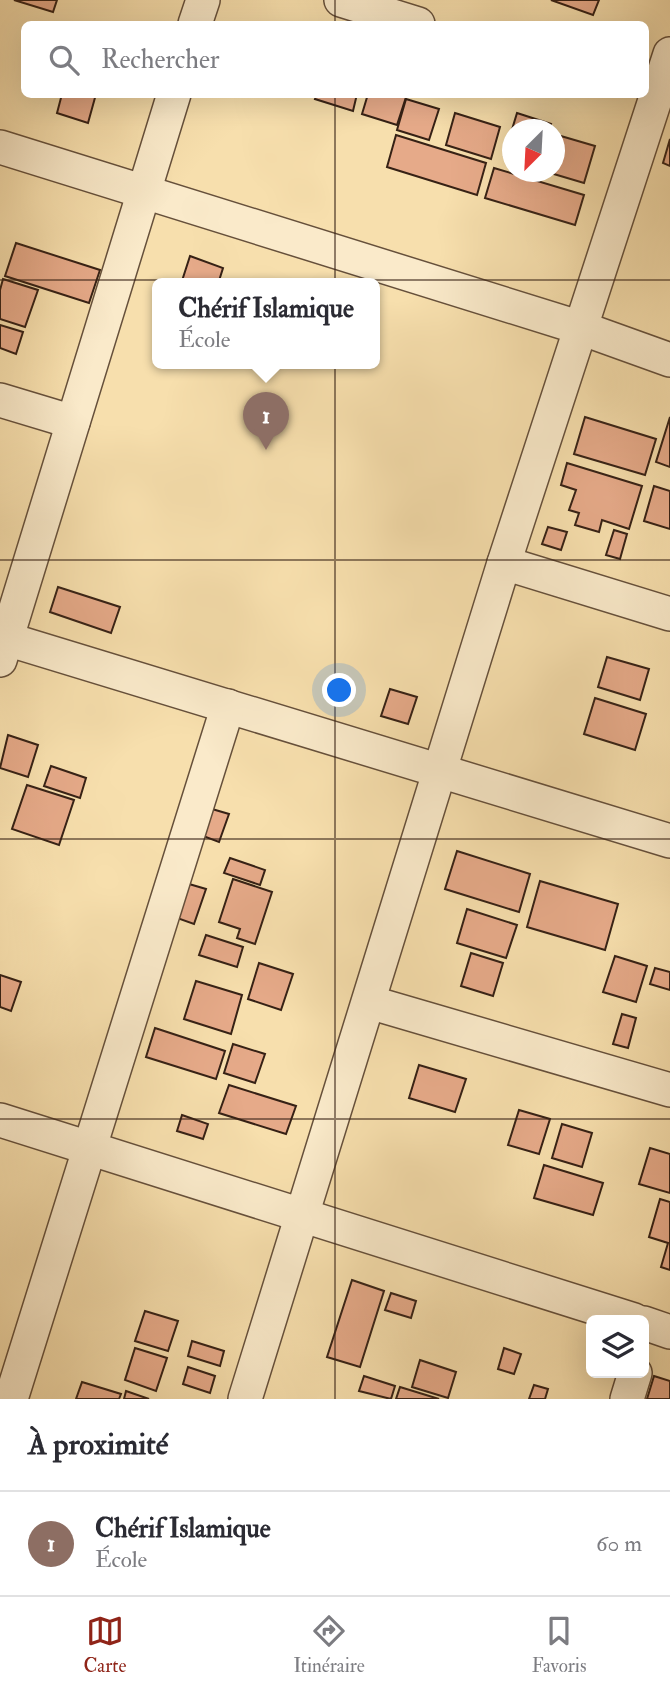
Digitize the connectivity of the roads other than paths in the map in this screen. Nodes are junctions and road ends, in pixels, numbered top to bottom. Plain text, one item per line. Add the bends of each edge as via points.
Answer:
1 (203, 0) edge
2 (341, 0) edge
3 (196, 21) edge
4 (408, 21) edge
5 (670, 54) edge
6 (173, 98) edge
7 (655, 99) edge
8 (0, 147) edge
9 (144, 192) junction
10 (581, 328) junction
11 (670, 359) edge
12 (0, 400) edge
13 (73, 422) junction
14 (504, 563) junction
15 (670, 614) edge
16 (2, 645) edge
17 (228, 706) junction
18 (440, 770) junction
19 (670, 841) edge
20 (369, 1002) junction
21 (670, 1090) edge
22 (0, 1120) edge
23 (89, 1149) junction
24 (302, 1216) junction
25 (605, 1315) edge
26 (633, 1378) edge
27 (11, 1399) edge
28 (245, 1399) edge
29 (627, 1399) edge

1 - 3 street
2 - 4 street
5 - 7 street
6 - 9 street
7 - 10 street
8 - 9 street
9 - 10 street
9 - 13 street
10 - 11 street
10 - 14 street
12 - 13 street
13 - 16 street
14 - 15 street
14 - 18 street
16 - 17 street
17 - 18 street
17 - 23 street
18 - 19 street
18 - 20 street
20 - 21 street
20 - 24 street
22 - 23 street
23 - 24 street
23 - 27 street
24 - 25 street
24 - 28 street
26 - 29 street

